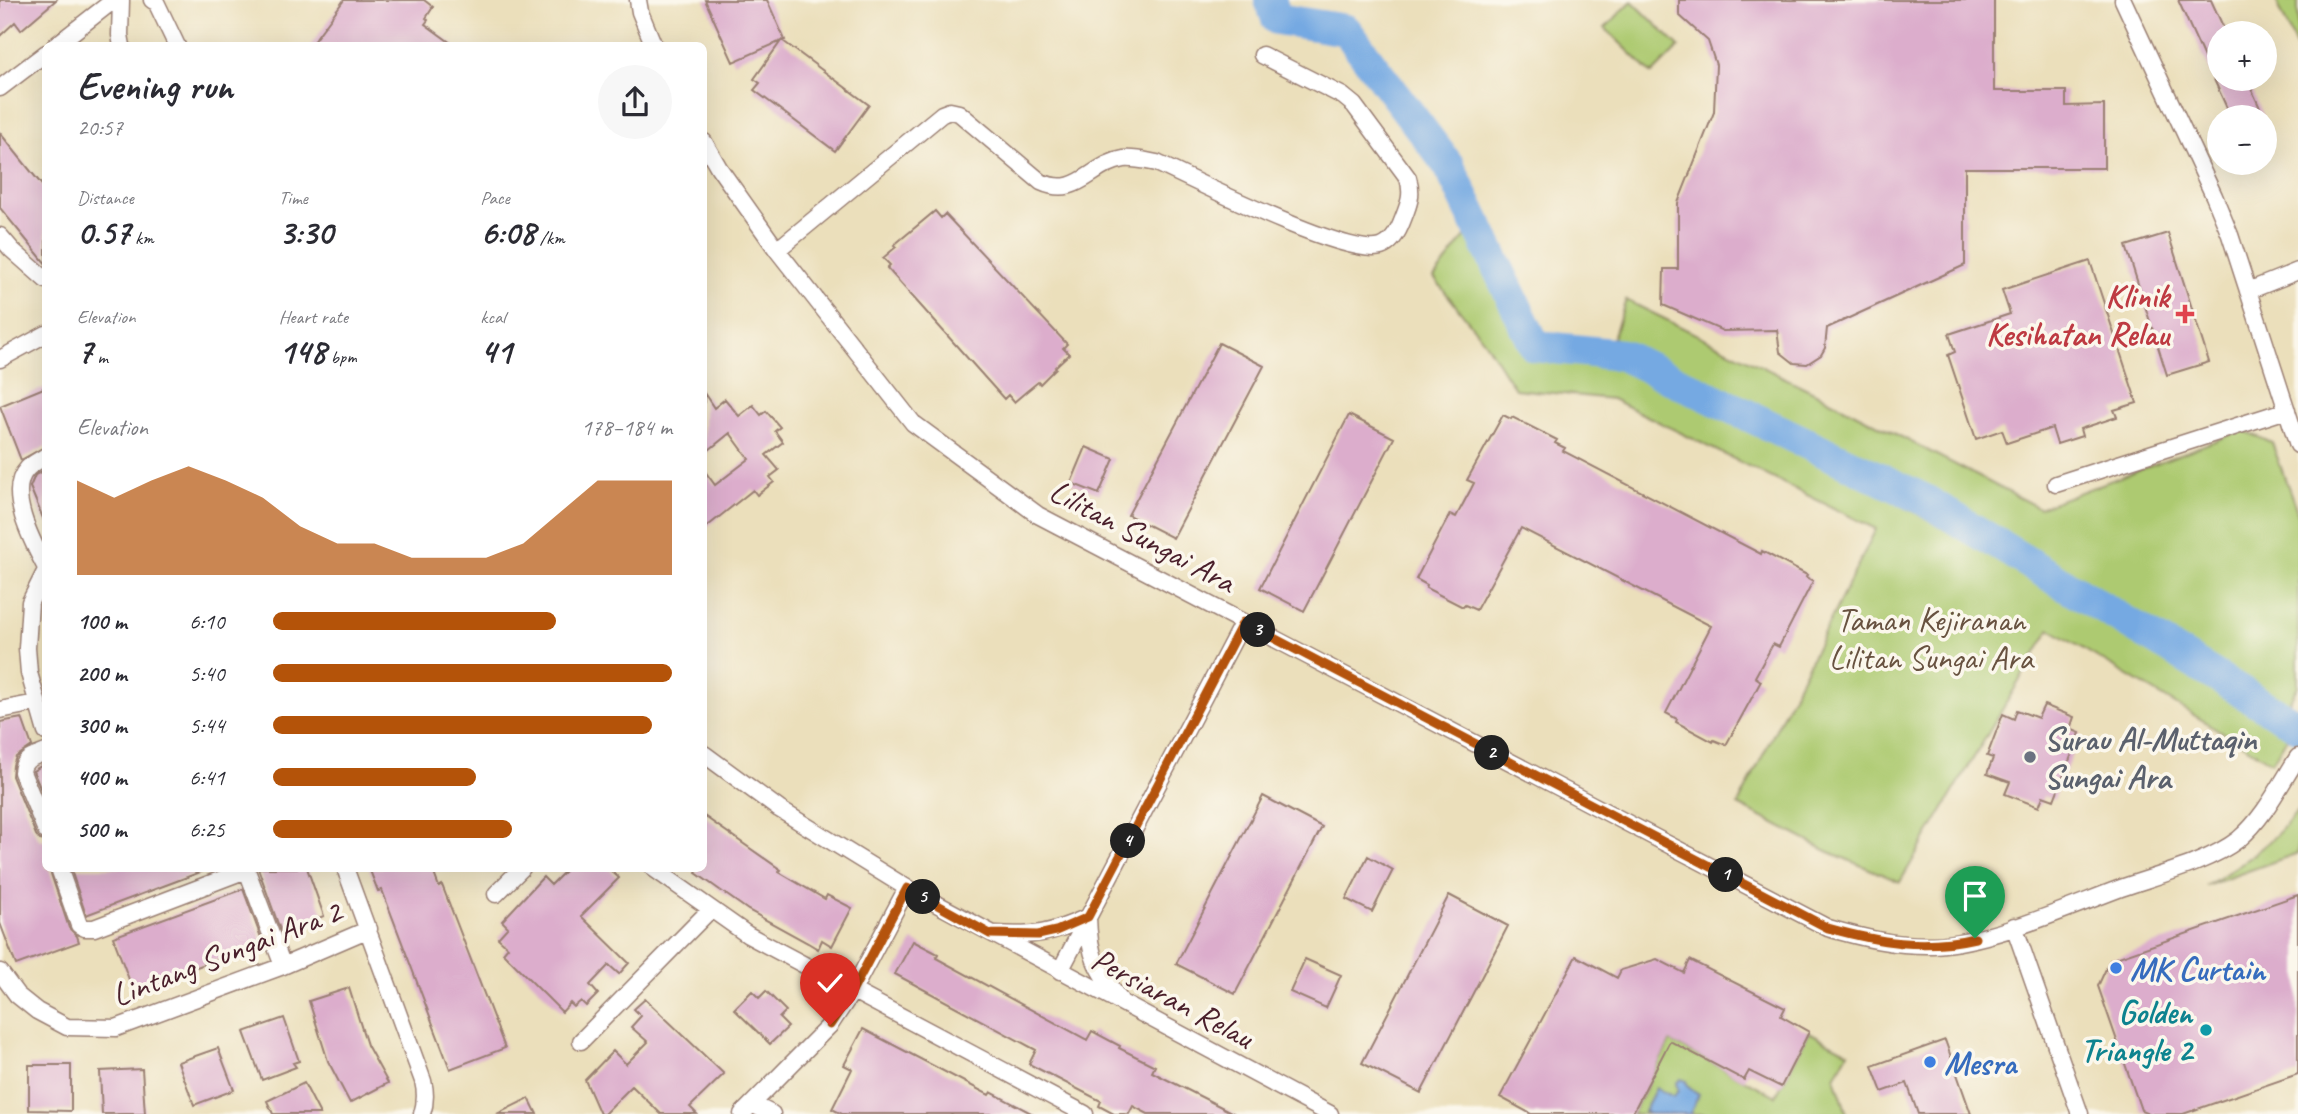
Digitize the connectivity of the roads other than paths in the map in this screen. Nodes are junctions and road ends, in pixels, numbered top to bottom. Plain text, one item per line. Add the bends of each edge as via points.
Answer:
1 (114, 0) edge
2 (121, 0) edge
3 (152, 0) edge
4 (638, 0) edge
5 (2123, 0) edge
6 (60, 42) edge
7 (121, 42) edge
8 (175, 42) edge
9 (652, 42) edge
10 (1262, 55) dead end
11 (42, 56) edge
12 (0, 88) edge
13 (707, 147) edge
14 (0, 236) edge
15 (778, 250) junction
16 (2298, 271) edge
17 (42, 276) edge
18 (2248, 291) junction
19 (42, 336) edge
20 (0, 359) edge
21 (2287, 410) junction
22 (2298, 445) edge
23 (42, 459) edge
24 (2056, 484) dead end
25 (42, 561) edge
26 (42, 578) edge
27 (1243, 622) junction
28 (36, 703) junction
29 (0, 709) edge
30 (42, 720) edge
31 (42, 753) edge
32 (707, 756) edge
33 (2298, 757) edge
34 (42, 821) edge
35 (60, 872) edge
36 (238, 872) edge
37 (247, 872) edge
38 (347, 872) edge
39 (518, 872) edge
40 (659, 872) edge
41 (907, 888) junction
42 (496, 894) dead end
43 (711, 909) junction
44 (1088, 917) junction
45 (2014, 926) junction
46 (369, 929) junction
47 (990, 934) junction
48 (283, 965) junction
49 (1060, 971) junction
50 (0, 972) edge
51 (852, 992) junction
52 (1124, 1005) junction
53 (581, 1041) dead end
54 (747, 1109) edge
55 (422, 1114) edge
56 (772, 1114) edge
57 (1085, 1114) edge
58 (1330, 1114) edge
59 (2080, 1114) edge

1 - 6 street
2 - 7 street
3 - 8 street
4 - 9 street
5 - 18 street via 2214,196
10 - 15 street via 1354,105 1408,178 1411,199 1400,229 1387,245 1358,247 1293,225 1145,160 1122,159 1078,183 1050,186 950,111
11 - 12 street
13 - 15 street, Lilitan Sungai Ara
14 - 17 street
15 - 27 street, Lilitan Sungai Ara via 925,434 1038,515
16 - 18 street
18 - 21 street
19 - 20 street
21 - 22 street
21 - 24 street
23 - 25 street via 26,469 18,488 26,531
26 - 28 street via 30,603 27,648
27 - 44 street
27 - 45 street, Lilitan Sungai Ara via 1828,928 1868,939 1934,945
28 - 29 street
28 - 30 street
31 - 34 street via 27,759 22,772
32 - 41 street, Persiaran Relau via 779,809
33 - 45 street, Lilitan Sungai Ara via 2262,814 2226,847
35 - 36 street via 79,925 85,929
37 - 48 street
38 - 46 street
39 - 42 street
40 - 43 street
41 - 47 street, Persiaran Relau
41 - 51 street
43 - 51 street via 748,935
43 - 53 street
44 - 47 street via 1038,935
44 - 49 street
44 - 52 street via 1094,962
45 - 59 street
46 - 48 street, Lintang Sungai Ara 2
46 - 55 street via 423,1080
47 - 49 street, Persiaran Relau
48 - 50 street, Lintang Sungai Ara 2 via 116,1028 67,1027 17,995
49 - 52 street, Persiaran Relau
51 - 54 street via 830,1025
51 - 57 street
52 - 58 street, Persiaran Relau
54 - 56 street

